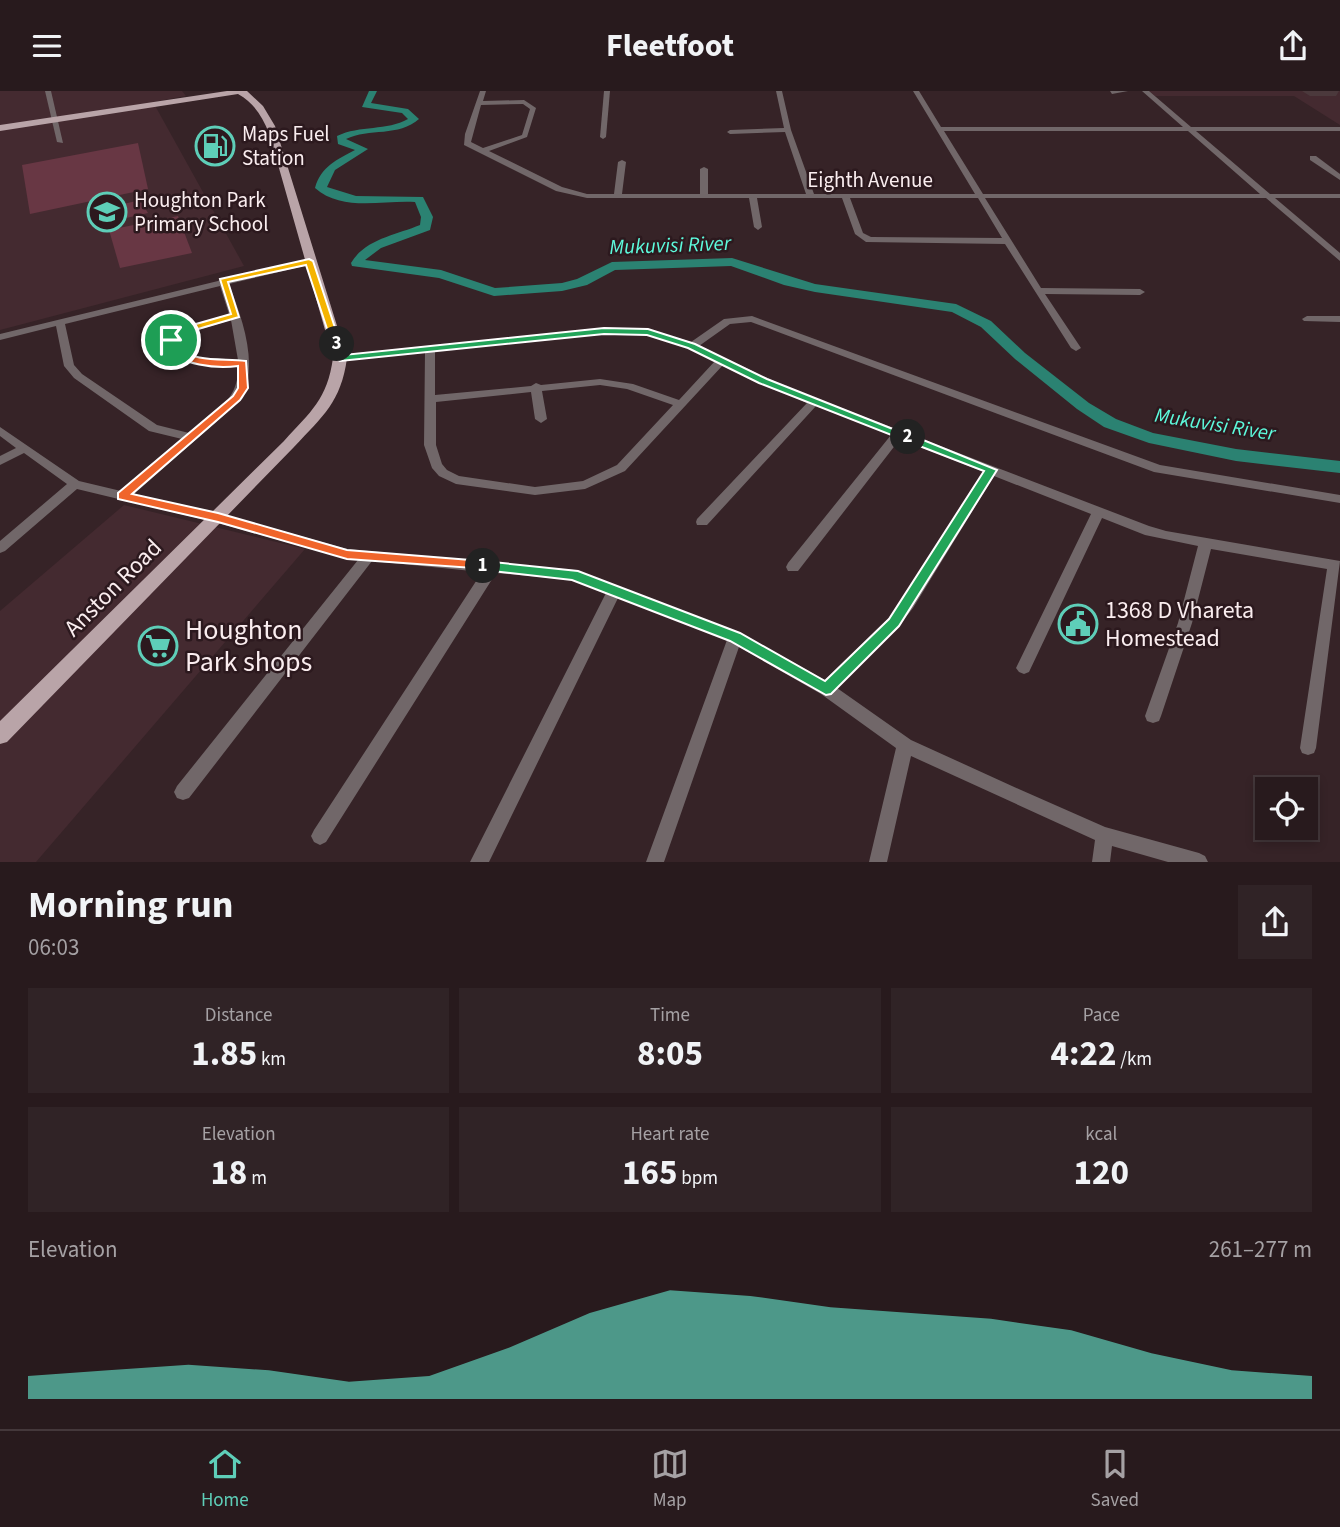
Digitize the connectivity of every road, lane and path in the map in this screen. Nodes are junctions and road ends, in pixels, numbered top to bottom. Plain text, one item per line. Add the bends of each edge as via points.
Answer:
1 (48, 91) edge
2 (237, 91) edge
3 (483, 91) edge
4 (607, 91) edge
5 (779, 91) edge
6 (916, 91) edge
7 (1125, 91) edge
8 (1145, 91) edge
9 (213, 92) edge
10 (1112, 92) edge
11 (249, 94) edge
12 (191, 97) junction
13 (478, 103) junction
14 (54, 119) junction
15 (0, 128) edge
16 (938, 129) junction
17 (1340, 129) edge
18 (788, 130) junction
19 (1188, 130) junction
20 (730, 132) dead end
21 (603, 137) dead end
22 (61, 142) dead end
23 (483, 151) junction
24 (1313, 158) dead end
25 (622, 162) dead end
26 (704, 169) dead end
27 (1340, 178) edge
28 (618, 196) junction
29 (1340, 196) edge
30 (704, 197) junction
31 (754, 197) junction
32 (811, 197) junction
33 (1268, 197) junction
34 (846, 198) junction
35 (980, 198) junction
36 (758, 226) dead end
37 (1007, 241) junction
38 (1340, 258) edge
39 (309, 261) junction
40 (223, 281) junction
41 (1038, 291) junction
42 (1140, 292) dead end
43 (236, 315) junction
44 (1307, 319) dead end
45 (1340, 319) edge
46 (60, 322) junction
47 (0, 337) edge
48 (692, 346) junction
49 (1076, 348) dead end
50 (430, 350) junction
51 (340, 358) junction
52 (721, 361) junction
53 (243, 363) junction
54 (536, 386) junction
55 (430, 399) junction
56 (815, 401) junction
57 (680, 404) junction
58 (541, 419) dead end
59 (0, 431) edge
60 (898, 434) junction
61 (190, 436) junction
62 (23, 449) junction
63 (0, 461) edge
64 (991, 470) junction
65 (75, 484) junction
66 (122, 496) junction
67 (1340, 499) edge
68 (1098, 512) junction
69 (218, 518) junction
70 (702, 522) dead end
71 (1206, 543) junction
72 (0, 548) edge
73 (368, 557) junction
74 (1337, 565) edge
75 (493, 566) junction
76 (793, 567) dead end
77 (614, 591) junction
78 (735, 637) junction
79 (1024, 667) dead end
80 (826, 689) junction
81 (1153, 716) dead end
82 (0, 735) edge
83 (905, 745) junction
84 (1308, 748) dead end
85 (183, 792) dead end
86 (1104, 835) junction
87 (320, 836) dead end
88 (479, 862) edge
89 (655, 862) edge
90 (877, 862) edge
91 (1101, 862) edge
92 (1199, 862) edge

1 - 14 street
2 - 11 main road
2 - 12 main road
3 - 13 street
4 - 21 street
5 - 18 street
6 - 16 street
7 - 10 street
8 - 19 street
9 - 12 main road
11 - 39 main road via 273,133
12 - 14 main road
13 - 23 street via 466,140
13 - 23 street via 524,102 533,108 525,136
14 - 15 main road
14 - 22 street
16 - 19 street
16 - 35 street
17 - 19 street
18 - 20 street
18 - 32 street
19 - 33 street
23 - 28 street, Eighth Avenue via 570,193
24 - 27 street
25 - 28 street
26 - 30 street
28 - 30 street, Eighth Avenue
29 - 33 street, Eighth Avenue
30 - 31 street, Eighth Avenue
31 - 32 street, Eighth Avenue
31 - 36 street
32 - 34 street, Eighth Avenue
33 - 35 street, Eighth Avenue
33 - 38 street
34 - 35 street, Eighth Avenue
34 - 37 street via 859,234 869,240
35 - 37 street
37 - 41 street
39 - 40 street
39 - 51 main road
40 - 43 street
40 - 46 street
41 - 42 street
41 - 49 street
43 - 53 street
43 - 53 street via 177,333 170,348 211,364
44 - 45 street
46 - 47 street
46 - 61 street via 69,366 78,376 153,428
48 - 50 street via 648,332 620,330
48 - 52 street
48 - 67 street via 727,321 752,319 1158,469
50 - 51 street
50 - 55 street
51 - 69 main road, Anston Road via 328,401
52 - 56 street
52 - 57 street
53 - 61 street via 243,388 237,398
54 - 55 street
54 - 57 street via 600,381
54 - 58 street
55 - 57 street via 431,456 443,473 476,485 535,491 585,485 621,468
56 - 60 street
56 - 70 street
59 - 62 street
60 - 64 street
60 - 76 street
61 - 66 street
62 - 63 street
62 - 65 street
64 - 68 street
64 - 80 street via 894,622
65 - 66 street
65 - 72 street
66 - 69 street
68 - 71 street via 1156,533
68 - 79 street
69 - 73 street
69 - 82 main road, Anston Road
71 - 74 street
71 - 81 street
73 - 75 street
73 - 85 street
74 - 84 street
75 - 77 street via 566,573
75 - 87 street
77 - 78 street
77 - 88 street
78 - 80 street
78 - 89 street
80 - 83 street
83 - 86 street
83 - 90 street
86 - 91 street
86 - 92 street

